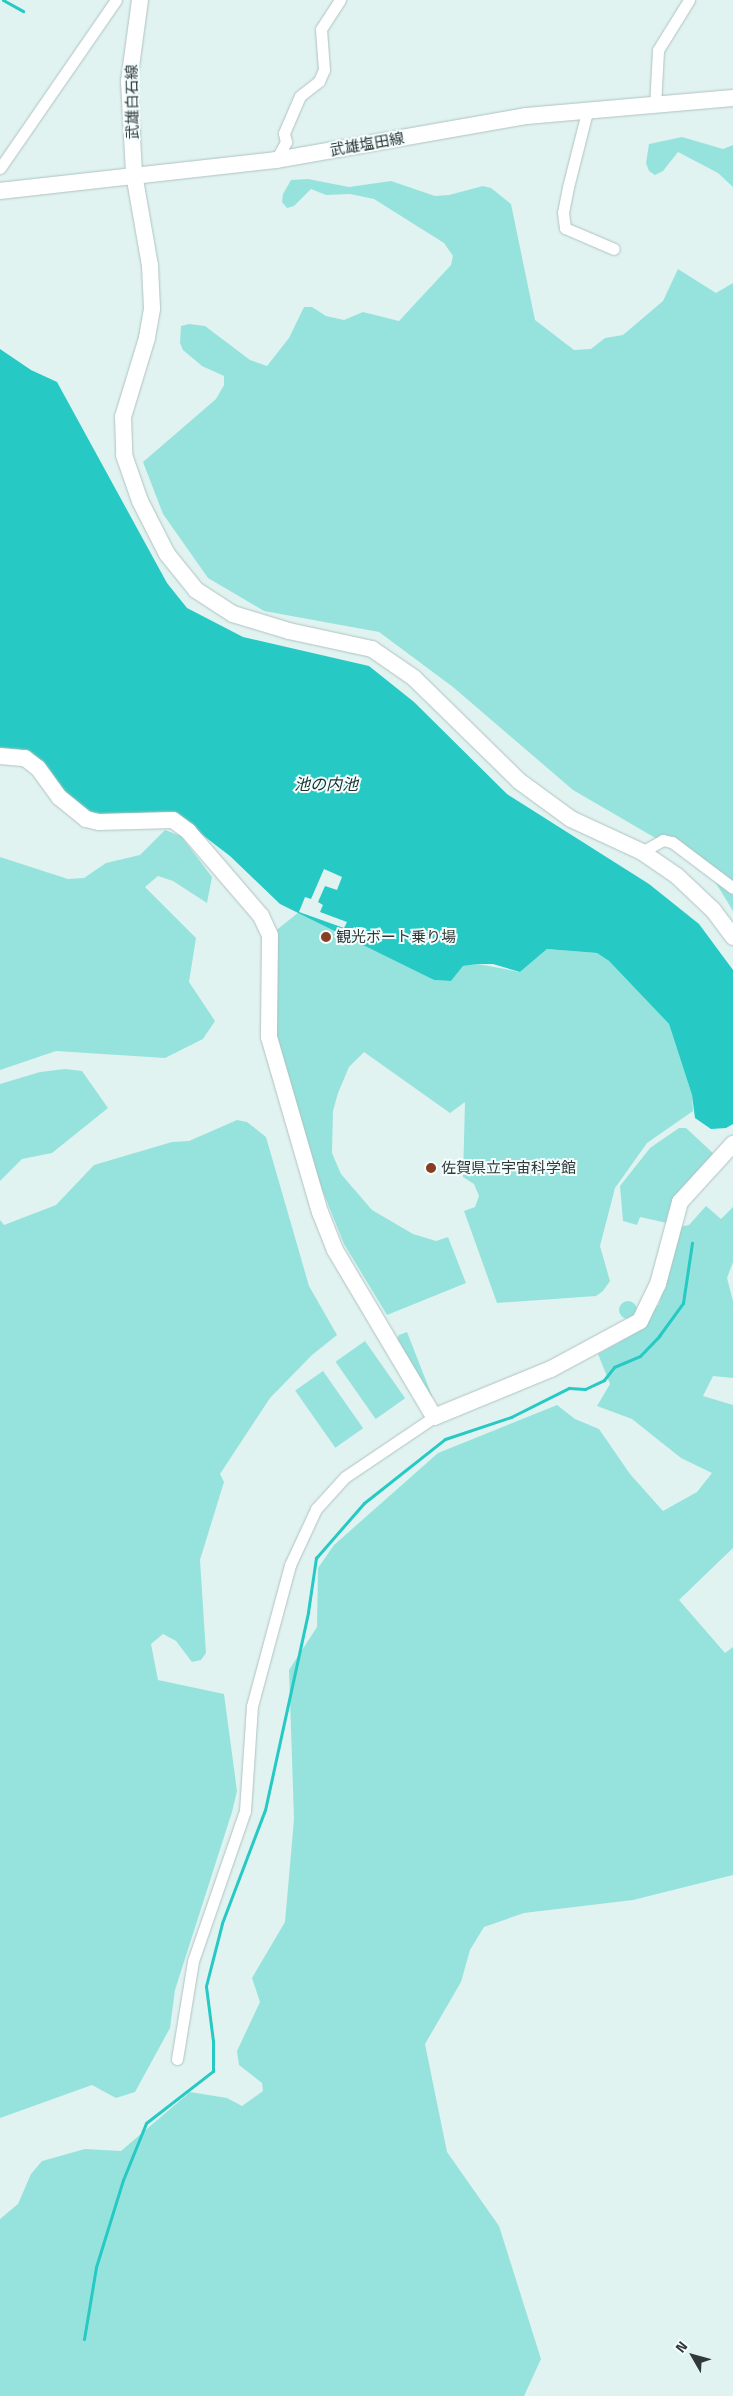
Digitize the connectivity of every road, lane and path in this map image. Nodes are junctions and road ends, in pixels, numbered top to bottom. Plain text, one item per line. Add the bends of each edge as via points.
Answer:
1 (116, 0) edge
2 (140, 0) edge
3 (340, 0) edge
4 (689, 0) edge
5 (733, 98) edge
6 (655, 106) junction
7 (587, 112) junction
8 (276, 160) junction
9 (0, 168) edge
10 (134, 174) junction
11 (0, 191) edge
12 (614, 249) dead end
13 (0, 756) edge
14 (642, 852) junction
15 (733, 888) edge
16 (733, 937) edge
17 (733, 1144) edge
18 (434, 1417) junction
19 (177, 2059) dead end

1 - 9 street
2 - 10 street, 武雄白石線 via 129,81
3 - 8 street via 320,29 324,70 319,81 300,96 284,133 286,142
4 - 6 street via 658,50
5 - 6 street, 武雄塩田線
6 - 7 street, 武雄塩田線
7 - 8 street, 武雄塩田線 via 526,116
7 - 12 street via 563,212 565,228
8 - 10 street, 武雄塩田線
10 - 11 street, 武雄塩田線
10 - 14 street, 武雄白石線 via 150,266 152,309 147,338 123,417 124,455 140,501 167,554 196,590 233,614 289,631 372,649 414,678 519,781 571,819
13 - 18 street via 25,758 38,768 59,797 86,819 99,822 173,820 188,831 261,916 270,935 269,1037 320,1212 335,1250
14 - 15 street via 663,840 672,842
14 - 16 street, 武雄白石線 via 684,883 713,910
17 - 18 street via 680,1202 656,1292 640,1321 551,1369
18 - 19 street via 345,1477 316,1509 290,1565 252,1706 245,1811 193,1960

